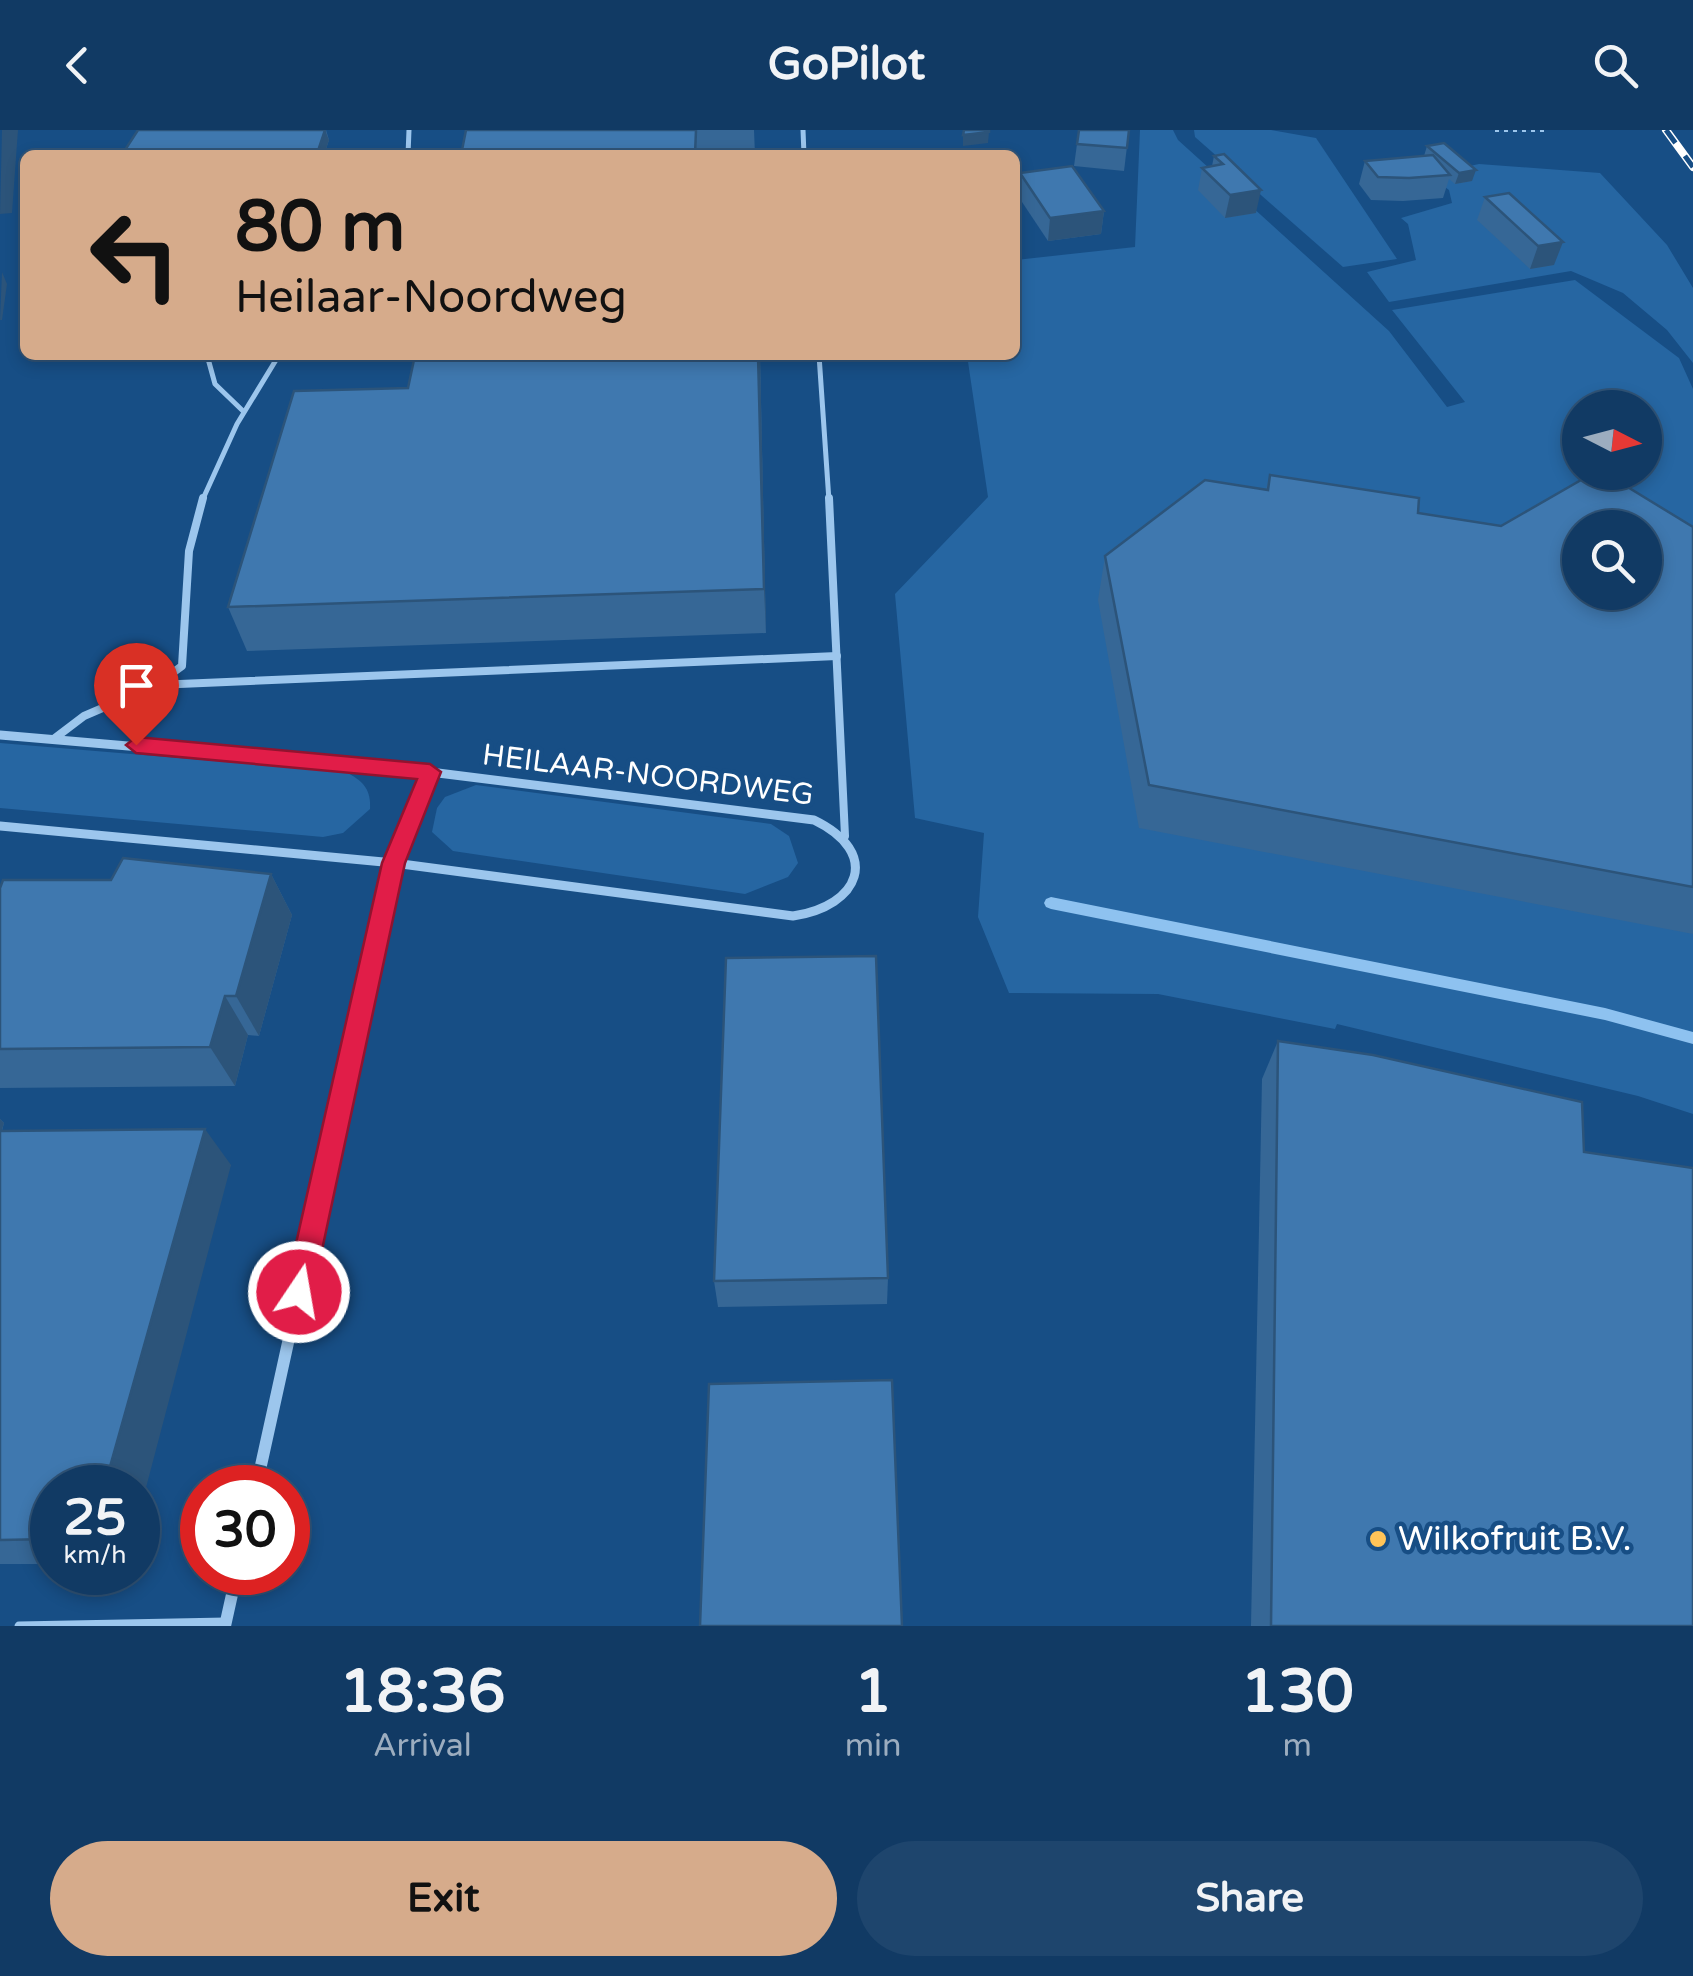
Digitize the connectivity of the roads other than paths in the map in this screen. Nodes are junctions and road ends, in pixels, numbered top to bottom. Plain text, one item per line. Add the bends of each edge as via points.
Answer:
1 (209, 360) edge
2 (276, 360) edge
3 (819, 360) edge
4 (243, 411) junction
5 (837, 656) junction
6 (156, 685) junction
7 (0, 735) edge
8 (55, 738) junction
9 (430, 772) junction
10 (0, 826) edge
11 (845, 836) junction
12 (394, 863) junction
13 (261, 1465) edge
14 (232, 1595) edge
15 (226, 1624) edge
16 (19, 1626) edge

1 - 4 lane via 216,384
2 - 4 lane
3 - 5 lane
4 - 6 lane via 189,551 191,617 182,666
5 - 6 lane
5 - 11 lane
6 - 8 lane via 84,716
7 - 8 street, HEILAAR-NOORDWEG
8 - 9 street, HEILAAR-NOORDWEG
9 - 11 street, HEILAAR-NOORDWEG via 814,820
9 - 12 street
10 - 12 street, HEILAAR-NOORDWEG
11 - 12 street, HEILAAR-NOORDWEG via 856,857 851,888 834,907 807,916
12 - 13 street
14 - 15 street
15 - 16 lane

